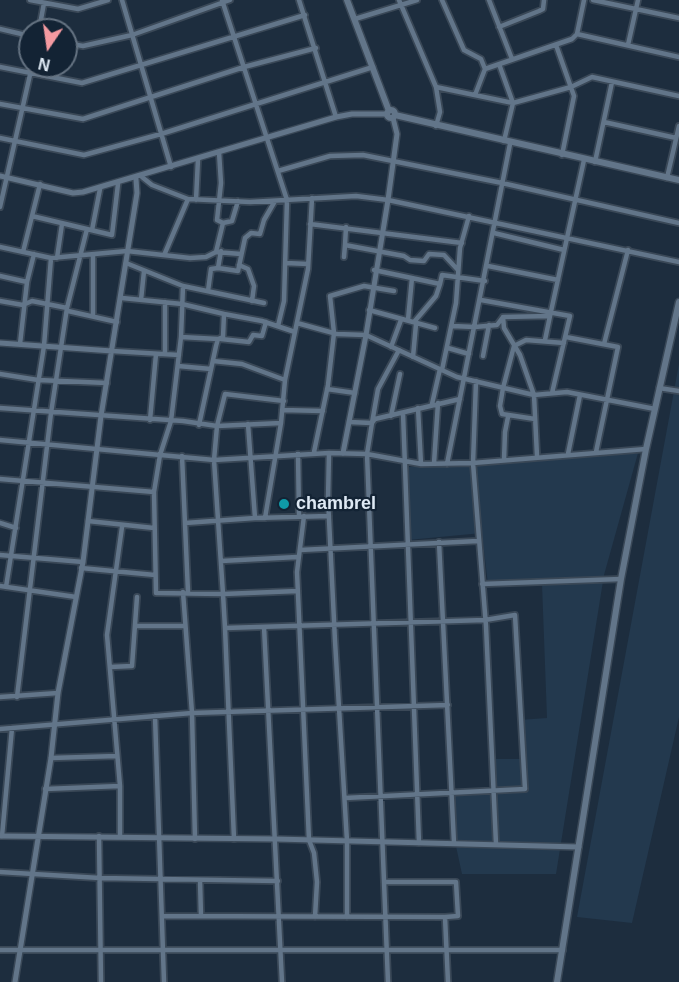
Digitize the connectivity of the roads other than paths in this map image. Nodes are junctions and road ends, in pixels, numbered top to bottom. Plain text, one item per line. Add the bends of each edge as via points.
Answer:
1 (30, 0) edge
2 (108, 0) edge
3 (122, 0) edge
4 (230, 0) edge
5 (299, 0) edge
6 (347, 0) edge
7 (417, 0) edge
8 (442, 0) edge
9 (489, 0) edge
10 (544, 0) edge
11 (584, 0) edge
12 (592, 0) edge
13 (638, 0) edge
14 (223, 1) edge
15 (400, 2) edge
16 (44, 3) junction
17 (636, 9) junction
18 (305, 15) junction
19 (41, 18) edge
20 (679, 18) edge
21 (355, 19) junction
22 (500, 27) junction
23 (0, 29) edge
24 (18, 33) edge
25 (577, 34) junction
26 (132, 35) junction
27 (234, 36) junction
28 (78, 45) edge
29 (556, 45) junction
30 (628, 45) junction
31 (316, 48) junction
32 (679, 57) edge
33 (512, 59) junction
34 (499, 64) junction
35 (141, 65) junction
36 (0, 67) edge
37 (244, 67) junction
38 (373, 67) junction
39 (485, 69) junction
40 (18, 70) edge
41 (30, 78) edge
42 (56, 78) edge
43 (327, 81) junction
44 (612, 82) junction
45 (436, 87) junction
46 (571, 87) junction
47 (475, 95) junction
48 (679, 96) edge
49 (151, 99) junction
50 (256, 103) junction
51 (0, 104) edge
52 (513, 104) junction
53 (22, 109) junction
54 (391, 115) junction
55 (336, 117) junction
56 (604, 122) junction
57 (436, 126) junction
58 (679, 126) edge
59 (161, 134) junction
60 (267, 137) junction
61 (0, 138) edge
62 (676, 138) junction
63 (15, 141) junction
64 (507, 143) junction
65 (219, 152) junction
66 (562, 155) junction
67 (198, 159) junction
68 (584, 160) junction
69 (393, 161) junction
70 (595, 162) junction
71 (171, 167) junction
72 (278, 171) junction
73 (3, 176) edge
74 (139, 178) junction
75 (667, 178) junction
76 (679, 180) edge
77 (40, 183) junction
78 (502, 183) junction
79 (118, 184) junction
80 (99, 189) junction
81 (312, 198) junction
82 (188, 199) junction
83 (574, 199) junction
84 (196, 200) junction
85 (287, 200) junction
86 (388, 200) junction
87 (219, 201) junction
88 (238, 201) junction
89 (275, 201) junction
90 (0, 207) edge
91 (32, 216) junction
92 (469, 216) junction
93 (495, 221) junction
94 (679, 223) edge
95 (62, 224) junction
96 (223, 224) junction
97 (310, 224) junction
98 (345, 227) junction
99 (90, 230) junction
100 (382, 232) junction
101 (494, 233) junction
102 (567, 236) junction
103 (462, 243) junction
104 (345, 245) junction
105 (0, 247) edge
106 (378, 250) junction
107 (564, 250) junction
108 (628, 250) junction
109 (127, 251) junction
110 (219, 251) junction
111 (23, 252) junction
112 (165, 253) junction
113 (34, 254) junction
114 (241, 254) junction
115 (93, 256) junction
116 (344, 257) dead end
117 (54, 258) junction
118 (78, 258) junction
119 (679, 262) edge
120 (286, 263) junction
121 (126, 264) junction
122 (308, 264) junction
123 (239, 265) junction
124 (488, 266) junction
125 (218, 268) junction
126 (144, 270) junction
127 (374, 270) junction
128 (458, 274) junction
129 (0, 276) edge
130 (412, 278) junction
131 (558, 280) junction
132 (484, 281) junction
133 (27, 282) junction
134 (440, 284) junction
135 (183, 286) junction
136 (373, 287) junction
137 (208, 291) junction
138 (394, 291) dead end
139 (122, 298) junction
140 (141, 300) junction
141 (481, 300) junction
142 (0, 301) edge
143 (252, 301) junction
144 (165, 302) junction
145 (679, 302) edge
146 (46, 303) junction
147 (264, 303) dead end
148 (182, 304) junction
149 (23, 305) junction
150 (67, 310) junction
151 (369, 310) junction
152 (224, 314) junction
153 (550, 314) junction
154 (93, 315) junction
155 (503, 317) junction
156 (401, 320) junction
157 (408, 321) junction
158 (117, 322) junction
159 (266, 322) junction
160 (297, 323) junction
161 (415, 323) junction
162 (489, 325) junction
163 (278, 326) junction
164 (452, 326) junction
165 (475, 327) junction
166 (435, 328) dead end
167 (295, 332) junction
168 (334, 333) junction
169 (366, 335) junction
170 (671, 336) junction
171 (181, 337) junction
172 (679, 338) edge
173 (220, 339) junction
174 (545, 340) junction
175 (565, 340) junction
176 (0, 343) edge
177 (20, 344) junction
178 (604, 344) junction
179 (44, 346) junction
180 (514, 346) junction
181 (61, 347) junction
182 (391, 347) junction
183 (448, 348) junction
184 (399, 350) junction
185 (112, 351) junction
186 (156, 354) junction
187 (165, 354) junction
188 (469, 354) junction
189 (179, 355) junction
190 (483, 356) dead end
191 (413, 357) junction
192 (213, 362) junction
193 (178, 366) junction
194 (211, 369) junction
195 (441, 369) junction
196 (0, 374) edge
197 (400, 374) dead end
198 (464, 378) junction
199 (38, 380) junction
200 (56, 380) junction
201 (285, 380) junction
202 (476, 381) junction
203 (107, 383) junction
204 (659, 387) junction
205 (503, 388) junction
206 (327, 389) junction
207 (679, 391) edge
208 (355, 393) junction
209 (552, 393) junction
210 (580, 394) junction
211 (534, 395) junction
212 (460, 399) junction
213 (284, 400) junction
214 (607, 400) junction
215 (438, 403) junction
216 (432, 404) junction
217 (0, 408) edge
218 (418, 408) junction
219 (655, 409) junction
220 (282, 410) junction
221 (323, 411) junction
222 (32, 412) junction
223 (51, 413) junction
224 (403, 413) junction
225 (101, 416) junction
226 (391, 416) junction
227 (508, 417) junction
228 (535, 419) junction
229 (150, 420) junction
230 (171, 421) junction
231 (349, 422) junction
232 (281, 423) junction
233 (372, 423) junction
234 (248, 424) junction
235 (199, 425) junction
236 (217, 426) junction
237 (0, 440) edge
238 (27, 443) junction
239 (47, 444) junction
240 (646, 449) junction
241 (97, 450) junction
242 (314, 452) junction
243 (596, 452) junction
244 (329, 453) junction
245 (342, 453) junction
246 (298, 454) junction
247 (368, 454) junction
248 (567, 454) junction
249 (160, 455) junction
250 (182, 456) junction
251 (275, 456) junction
252 (537, 456) junction
253 (250, 457) junction
254 (214, 460) junction
255 (504, 460) junction
256 (403, 461) junction
257 (434, 463) junction
258 (473, 463) junction
259 (421, 464) junction
260 (447, 464) junction
261 (0, 479) edge
262 (24, 481) junction
263 (42, 483) junction
264 (93, 487) junction
265 (154, 492) junction
266 (302, 516) junction
267 (329, 516) junction
268 (255, 518) junction
269 (265, 518) junction
270 (88, 521) junction
271 (219, 521) junction
272 (0, 523) edge
273 (185, 523) junction
274 (122, 527) junction
275 (16, 528) junction
276 (154, 528) junction
277 (478, 541) junction
278 (439, 542) junction
279 (406, 544) junction
280 (371, 546) junction
281 (332, 548) junction
282 (300, 550) junction
283 (0, 555) edge
284 (11, 556) junction
285 (297, 557) junction
286 (32, 559) junction
287 (221, 561) junction
288 (82, 565) junction
289 (116, 572) junction
290 (155, 575) junction
291 (621, 579) junction
292 (482, 584) junction
293 (2, 587) edge
294 (28, 590) junction
295 (298, 591) junction
296 (185, 592) junction
297 (223, 594) junction
298 (76, 597) junction
299 (137, 597) dead end
300 (485, 620) junction
301 (443, 621) junction
302 (410, 622) junction
303 (373, 624) junction
304 (334, 625) junction
305 (136, 626) junction
306 (185, 626) junction
307 (264, 627) junction
308 (300, 627) junction
309 (225, 628) junction
310 (110, 667) junction
311 (58, 693) junction
312 (0, 697) edge
313 (17, 697) junction
314 (448, 705) junction
315 (413, 706) junction
316 (378, 707) junction
317 (341, 709) junction
318 (304, 711) junction
319 (267, 712) junction
320 (192, 713) junction
321 (231, 713) junction
322 (155, 716) junction
323 (114, 719) junction
324 (55, 722) junction
325 (12, 728) junction
326 (0, 729) edge
327 (117, 756) junction
328 (51, 758) junction
329 (120, 786) junction
330 (45, 789) junction
331 (494, 790) junction
332 (452, 792) junction
333 (417, 795) junction
334 (383, 796) junction
335 (345, 798) junction
336 (1, 836) edge
337 (38, 836) junction
338 (99, 836) junction
339 (120, 836) junction
340 (159, 838) junction
341 (195, 839) junction
342 (234, 839) junction
343 (276, 839) junction
344 (309, 840) junction
345 (347, 841) junction
346 (384, 841) junction
347 (419, 843) junction
348 (454, 843) junction
349 (496, 844) junction
350 (579, 847) junction
351 (0, 872) edge
352 (32, 873) junction
353 (100, 878) junction
354 (161, 879) junction
355 (200, 880) junction
356 (278, 881) junction
357 (385, 882) junction
358 (162, 916) junction
359 (201, 916) junction
360 (315, 917) junction
361 (347, 917) junction
362 (386, 917) junction
363 (445, 917) junction
364 (279, 918) junction
365 (0, 950) edge
366 (20, 950) junction
367 (100, 950) junction
368 (163, 950) junction
369 (281, 950) junction
370 (387, 950) junction
371 (447, 950) junction
372 (563, 950) junction
373 (15, 982) edge
374 (100, 982) edge
375 (164, 982) edge
376 (282, 982) edge
377 (388, 982) edge
378 (448, 982) edge
379 (557, 982) edge

1 - 16 street
2 - 16 street via 78,9
3 - 26 street
4 - 14 street
5 - 18 street
6 - 21 main road
7 - 15 street
8 - 39 street via 464,50 481,59
9 - 22 street
10 - 22 street via 543,9
11 - 25 street
12 - 17 street
13 - 17 street
14 - 26 street
14 - 27 street
15 - 21 street
15 - 45 street
16 - 19 street
17 - 20 street
17 - 30 street
18 - 27 street
18 - 31 street
21 - 38 main road
22 - 33 street
23 - 24 street
25 - 29 street
25 - 30 street
26 - 28 street
26 - 35 street
27 - 35 street
27 - 37 street
29 - 33 street
29 - 46 street
30 - 32 street
31 - 37 street
31 - 43 street
33 - 34 street
34 - 39 street
34 - 52 street
35 - 42 street via 82,83
35 - 49 street
36 - 40 street
37 - 49 street
37 - 50 street
38 - 43 street
38 - 54 main road
39 - 47 street
41 - 53 street
43 - 50 street
43 - 55 street
44 - 46 street via 592,77
44 - 48 street
44 - 56 street
45 - 47 street
45 - 57 street via 440,112
46 - 52 street
46 - 66 street via 574,96
47 - 52 street
49 - 53 street via 83,119
49 - 59 street
50 - 59 street
50 - 60 street
51 - 53 street
52 - 64 street
53 - 63 street
54 - 55 street
54 - 57 main road
54 - 69 street via 397,134
55 - 60 street
56 - 62 street
56 - 70 street
57 - 64 main road
58 - 62 street
59 - 63 street via 84,155
59 - 71 street
60 - 65 street
60 - 72 street
61 - 63 street
62 - 75 street
63 - 73 street
64 - 66 main road
64 - 78 street
65 - 67 street
65 - 87 street
66 - 68 main road
67 - 71 street
67 - 84 street
68 - 70 main road
68 - 83 street
69 - 72 street via 342,154
69 - 78 street
69 - 86 street
70 - 75 main road
71 - 74 street
72 - 85 street
73 - 77 street
73 - 90 street
74 - 79 street
74 - 82 street
74 - 109 street
75 - 76 main road
77 - 80 street via 73,193
77 - 91 street
78 - 83 street
78 - 93 street
79 - 80 street
79 - 99 street via 112,235
80 - 99 street
81 - 85 street
81 - 86 street via 356,196
81 - 97 street
82 - 84 street
82 - 112 street
83 - 94 street
83 - 102 street
84 - 87 street
85 - 89 street
85 - 120 street
86 - 92 street
86 - 100 street
87 - 88 street
87 - 96 street via 217,220
88 - 89 street
88 - 96 street via 232,221
89 - 114 street via 260,234 247,235
91 - 95 street
91 - 111 street
92 - 93 street
92 - 103 street
93 - 101 street
93 - 102 street
95 - 99 street
95 - 117 street
96 - 110 street
97 - 98 street
97 - 122 street
98 - 100 street
98 - 104 street
99 - 118 street
100 - 103 street
100 - 106 street
101 - 107 street
101 - 124 street
102 - 107 street
102 - 108 street
103 - 128 street
104 - 106 street
104 - 116 street
105 - 111 street
106 - 127 street
106 - 128 street via 410,260 424,261 429,254 444,255
107 - 131 street
108 - 119 street
108 - 178 street
109 - 112 street
109 - 115 street
109 - 121 street
110 - 112 street via 190,258
110 - 114 street
110 - 125 street
111 - 113 street
113 - 117 street
113 - 133 street
114 - 123 street
115 - 118 street
115 - 154 street
117 - 118 street
117 - 146 street
118 - 150 street
120 - 122 street
120 - 163 street
121 - 126 street
121 - 139 street
122 - 160 street
123 - 125 street via 238,271
123 - 143 street via 248,269 254,286
124 - 131 street
124 - 132 street
125 - 137 street via 211,268
126 - 135 street
126 - 140 street
127 - 130 street
127 - 136 street
128 - 132 street
128 - 134 street via 442,274
128 - 164 street
129 - 133 street
130 - 134 street
130 - 157 street
131 - 153 street
132 - 141 street
133 - 149 street
134 - 161 street via 436,296
135 - 137 street
135 - 148 street
136 - 138 street
136 - 151 street
136 - 168 street via 330,296
137 - 143 street
139 - 140 street
139 - 158 street
140 - 144 street
141 - 153 street
141 - 165 street
142 - 149 street
143 - 147 street
144 - 148 street
144 - 187 street
145 - 170 main road
146 - 149 street via 32,301
146 - 150 street
146 - 179 street
148 - 152 street
148 - 171 street
149 - 177 street
150 - 154 street
150 - 181 street
151 - 156 street
151 - 169 street
152 - 159 street
152 - 173 street
153 - 155 street
153 - 174 street
153 - 175 street via 570,316
154 - 158 street
155 - 162 street via 497,325
155 - 180 street
156 - 157 street
156 - 182 street
157 - 161 street
158 - 185 street
159 - 163 street
159 - 173 street via 262,336 252,335 249,342
160 - 167 street
160 - 168 street
161 - 166 street
161 - 191 street
162 - 165 street
162 - 190 street
163 - 167 street
164 - 165 street
164 - 183 street
165 - 188 street
167 - 201 street
168 - 169 street
168 - 206 street
169 - 182 street
169 - 208 street
170 - 172 street
170 - 204 main road
171 - 173 street
171 - 189 street
173 - 192 street
174 - 175 street
174 - 180 street via 526,340
175 - 178 street
175 - 209 street
176 - 177 street
177 - 179 street
178 - 214 street via 618,347
179 - 181 street
179 - 199 street
180 - 205 street
180 - 211 street
181 - 185 street
181 - 200 street
182 - 184 street
183 - 188 street
183 - 195 street
184 - 191 street
184 - 233 street via 378,389
185 - 186 street
185 - 203 street
186 - 187 street
186 - 229 street
187 - 189 street
188 - 198 street
189 - 193 street
191 - 195 street
192 - 194 street
192 - 201 street via 242,364
193 - 194 street
193 - 230 street
194 - 235 street
195 - 198 street
195 - 216 street
196 - 199 street
197 - 226 street
198 - 202 street
198 - 212 street
199 - 200 street
199 - 222 street
200 - 203 street
200 - 223 street
201 - 213 street
202 - 205 street
202 - 258 street
203 - 225 street
204 - 207 street
204 - 219 main road
205 - 211 street
205 - 227 street via 500,406 502,414
206 - 208 street
206 - 221 street
208 - 231 street
209 - 210 street
209 - 211 street
210 - 214 street
210 - 248 street
211 - 228 street
212 - 215 street
212 - 260 street
213 - 220 street
213 - 236 street via 225,394
214 - 219 street
214 - 243 street
215 - 216 street
215 - 257 street
216 - 218 street
217 - 222 street
218 - 224 street
218 - 259 street
219 - 240 main road
220 - 221 street
220 - 232 street
221 - 242 street
222 - 223 street
222 - 238 street
223 - 225 street
223 - 239 street
224 - 226 street
224 - 256 street
225 - 229 street
225 - 241 street
226 - 233 street
227 - 228 street
227 - 255 street
228 - 252 street
229 - 230 street
230 - 235 street
230 - 249 street
231 - 233 street
231 - 245 street
232 - 234 street
232 - 251 street
233 - 247 street
234 - 236 street
234 - 253 street
235 - 236 street
236 - 254 street
237 - 238 street
238 - 239 street
238 - 262 street
239 - 241 street
239 - 263 street
240 - 243 street
240 - 291 main road
241 - 249 street
241 - 264 street
242 - 244 street
242 - 246 street
243 - 248 street
244 - 245 street
244 - 267 street
245 - 247 street
246 - 251 street
246 - 266 street
247 - 256 street
247 - 280 street
248 - 252 street
249 - 250 street
249 - 265 street
250 - 254 street
250 - 273 street
251 - 253 street
251 - 269 street
252 - 255 street
253 - 254 street
253 - 268 street
254 - 271 street
255 - 258 street
256 - 259 street
256 - 279 street
257 - 259 street
257 - 260 street
258 - 260 street
258 - 277 street
261 - 262 street
262 - 263 street
262 - 275 street
263 - 264 street
263 - 286 street
264 - 265 street
264 - 270 street
265 - 276 street
266 - 267 street
266 - 269 street
266 - 282 street
267 - 281 street
268 - 269 street
268 - 271 street
270 - 274 street
270 - 288 street
271 - 273 street
271 - 287 street
272 - 275 street
273 - 296 street
274 - 276 street
274 - 289 street
275 - 284 street
276 - 290 street
277 - 278 street
277 - 292 street
278 - 279 street
278 - 301 street
279 - 280 street
279 - 302 street
280 - 281 street
280 - 303 street
281 - 282 street
281 - 304 street
282 - 285 street
283 - 284 street
284 - 286 street
284 - 293 street
285 - 287 street
285 - 295 street
286 - 288 street
286 - 294 street
287 - 297 street
288 - 289 street
288 - 298 street
289 - 290 street
289 - 310 street via 107,634
290 - 296 street via 156,593
291 - 292 street
291 - 350 main road
292 - 300 street
293 - 294 street
294 - 298 street
294 - 313 street
295 - 297 street
295 - 308 street
296 - 297 street
296 - 306 street
297 - 309 street
298 - 311 street
299 - 305 street
300 - 301 street
300 - 331 street
300 - 331 street via 516,615 525,789
301 - 302 street
301 - 314 street
302 - 303 street
302 - 315 street
303 - 304 street
303 - 316 street
304 - 308 street
304 - 317 street
305 - 306 street
305 - 310 street via 132,666
306 - 320 street
307 - 308 street
307 - 309 street
307 - 319 street
308 - 318 street
309 - 321 street
310 - 323 street
311 - 313 street
311 - 324 street
312 - 313 street
314 - 315 street
314 - 332 street
315 - 316 street
315 - 333 street
316 - 317 street
316 - 334 street
317 - 318 street
317 - 335 street
318 - 319 street
318 - 344 street
319 - 321 street
319 - 343 street
320 - 321 street
320 - 322 street
320 - 341 street
321 - 342 street
322 - 323 street
322 - 340 street
323 - 324 street
323 - 327 street
324 - 325 street
324 - 328 street
325 - 326 street
325 - 336 street
327 - 328 street
327 - 329 street
328 - 330 street
329 - 330 street
329 - 339 street
330 - 337 street
331 - 332 street
331 - 349 street
332 - 333 street
332 - 348 street
333 - 334 street
333 - 347 street
334 - 335 street
334 - 346 street
335 - 345 street
336 - 337 street
337 - 338 street
337 - 352 street
338 - 339 street
338 - 353 street
339 - 340 street
340 - 341 street
340 - 354 street
341 - 342 street
342 - 343 street
343 - 344 street
343 - 356 street
344 - 345 street
344 - 360 street via 317,882
345 - 346 street
345 - 361 street
346 - 347 street
346 - 357 street
347 - 348 street
348 - 349 street
349 - 350 street
350 - 372 main road
351 - 352 street
352 - 353 street
352 - 366 street
353 - 354 street
353 - 367 street
354 - 355 street
354 - 358 street
355 - 356 street
355 - 359 street
356 - 364 street
357 - 362 street
357 - 363 street via 456,882 458,916
358 - 359 street
358 - 368 street
359 - 364 street
360 - 361 street
360 - 364 street
361 - 362 street
362 - 363 street
362 - 370 street
363 - 371 street
364 - 369 street
365 - 366 street
366 - 367 street
366 - 373 street
367 - 368 street
367 - 374 street
368 - 369 street
368 - 375 street
369 - 370 street
369 - 376 street
370 - 371 street
370 - 377 street
371 - 372 street
371 - 378 street
372 - 379 main road

